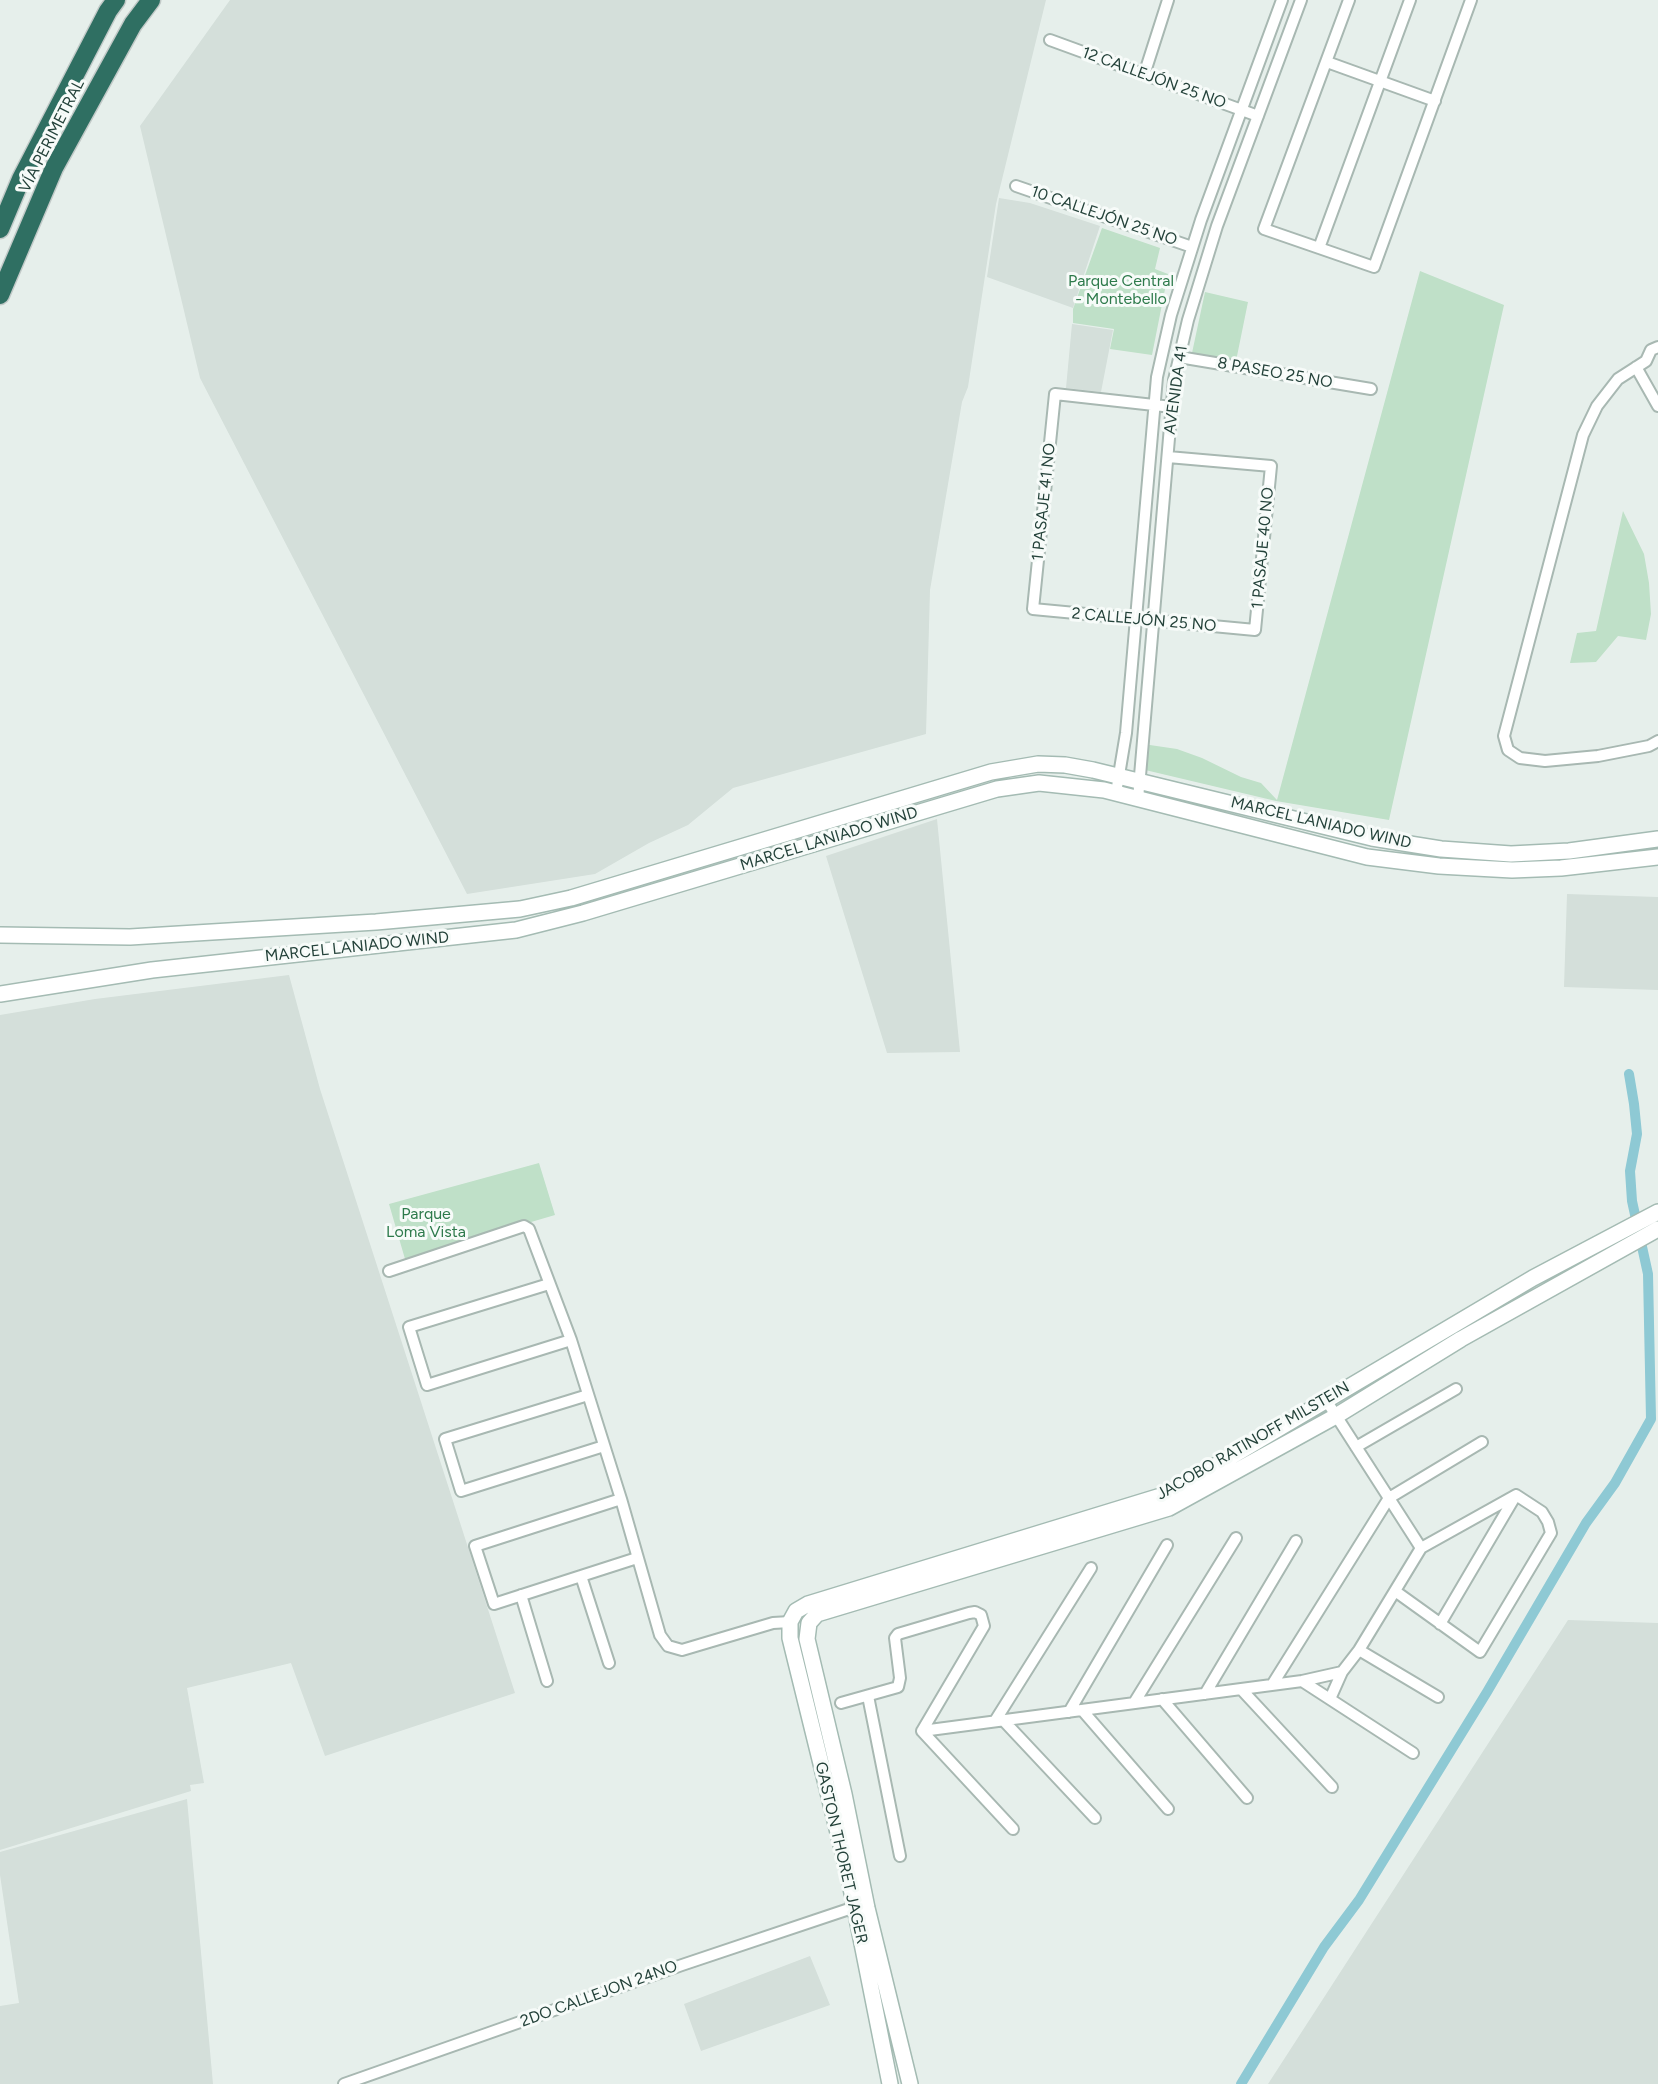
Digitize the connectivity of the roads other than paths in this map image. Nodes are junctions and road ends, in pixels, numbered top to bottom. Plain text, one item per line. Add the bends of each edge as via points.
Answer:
1 (116, 0) edge
2 (151, 0) edge
3 (1168, 0) edge
4 (1282, 0) edge
5 (1301, 0) edge
6 (1349, 0) edge
7 (1410, 0) edge
8 (1471, 0) edge
9 (1050, 40) dead end
10 (1266, 42) junction
11 (1283, 48) junction
12 (1327, 62) junction
13 (1144, 75) junction
14 (1381, 81) junction
15 (1435, 101) junction
16 (1242, 110) junction
17 (1258, 116) junction
18 (1016, 186) dead end
19 (0, 229) edge
20 (1192, 247) junction
21 (1319, 248) junction
22 (0, 295) edge
23 (1658, 347) edge
24 (1179, 357) junction
25 (1646, 361) junction
26 (1658, 361) edge
27 (1636, 368) junction
28 (1371, 389) dead end
29 (1155, 405) junction
30 (1172, 406) junction
31 (1658, 406) edge
32 (1168, 457) junction
33 (1033, 609) joint
34 (1136, 619) junction
35 (1153, 621) junction
36 (1255, 630) joint
37 (1658, 741) edge
38 (1119, 776) junction
39 (1140, 782) junction
40 (1116, 793) junction
41 (1138, 799) junction
42 (1658, 839) edge
43 (1658, 858) edge
44 (0, 935) edge
45 (0, 994) edge
46 (1658, 1212) edge
47 (1658, 1229) edge
48 (389, 1271) dead end
49 (549, 1284) junction
50 (571, 1340) junction
51 (1456, 1389) dead end
52 (588, 1395) junction
53 (1326, 1400) junction
54 (1336, 1416) junction
55 (1482, 1442) dead end
56 (604, 1446) junction
57 (1356, 1447) junction
58 (1516, 1495) junction
59 (1389, 1498) junction
60 (621, 1499) junction
61 (1236, 1538) dead end
62 (1296, 1540) dead end
63 (1167, 1545) dead end
64 (1421, 1548) junction
65 (636, 1558) junction
66 (976, 1559) junction
67 (1091, 1568) dead end
68 (580, 1576) junction
69 (1395, 1592) junction
70 (521, 1595) junction
71 (790, 1622) junction
72 (809, 1623) joint
73 (1440, 1624) junction
74 (1359, 1650) junction
75 (609, 1663) dead end
76 (1342, 1672) junction
77 (547, 1681) dead end
78 (1302, 1681) junction
79 (1272, 1685) junction
80 (1241, 1689) junction
81 (1204, 1694) junction
82 (868, 1696) junction
83 (1438, 1697) dead end
84 (1162, 1699) junction
85 (1330, 1699) junction
86 (841, 1703) dead end
87 (1134, 1703) junction
88 (1082, 1710) junction
89 (1069, 1712) junction
90 (999, 1721) junction
91 (922, 1731) junction
92 (1413, 1753) dead end
93 (1332, 1787) dead end
94 (844, 1794) junction
95 (828, 1798) junction
96 (1247, 1798) dead end
97 (1168, 1809) dead end
98 (1095, 1818) dead end
99 (1013, 1829) dead end
100 (900, 1856) dead end
101 (855, 1907) junction
102 (344, 2084) edge
103 (890, 2084) edge
104 (909, 2084) edge

1 - 19 highway, VÍA PERIMETRAL via 21,179
2 - 22 highway, VÍA PERIMETRAL via 54,168
3 - 13 street
4 - 10 street, AVENIDA 41
5 - 11 street, AVENIDA 41
6 - 12 street
7 - 14 street
8 - 15 street
9 - 13 street, 12 CALLEJÓN 25 NO
10 - 11 street
10 - 16 street, AVENIDA 41
11 - 17 street, AVENIDA 41
12 - 14 street
12 - 21 street via 1264,230
13 - 16 street, 12 CALLEJÓN 25 NO
14 - 15 street
14 - 21 street
15 - 21 street via 1374,267
16 - 17 street, 12 CALLEJÓN 25 NO
16 - 20 street, AVENIDA 41
17 - 24 street, AVENIDA 41 via 1217,226
18 - 20 street, 10 CALLEJÓN 25 NO
20 - 29 street, AVENIDA 41 via 1171,315
23 - 25 street via 1651,350
24 - 28 street, 8 PASEO 25 NO
24 - 30 street, AVENIDA 41
25 - 26 street
25 - 27 street
27 - 31 street
27 - 37 street via 1611,388 1583,435 1504,736 1508,750 1514,754 1545,761 1598,756
29 - 30 street
29 - 33 street, 1 PASAJE 41 NO via 1054,394
29 - 34 street, AVENIDA 41
30 - 32 street, AVENIDA 41
32 - 35 street, AVENIDA 41
32 - 36 street, 1 PASAJE 40 NO via 1271,466
33 - 34 street, 2 CALLEJÓN 25 NO
34 - 35 street, 2 CALLEJÓN 25 NO
34 - 38 street, AVENIDA 41
35 - 36 street, 2 CALLEJÓN 25 NO
35 - 39 street, AVENIDA 41
38 - 39 main road, MARCEL LANIADO WIND
38 - 40 street, AVENIDA 41
38 - 44 main road, MARCEL LANIADO WIND via 1038,764 991,772 571,898 520,909 130,937
39 - 41 street, AVENIDA 41
39 - 42 main road, MARCEL LANIADO WIND via 1372,838 1441,849 1511,854
40 - 41 main road, MARCEL LANIADO WIND
40 - 45 main road, MARCEL LANIADO WIND via 1039,783 997,789 516,930 152,970
41 - 43 main road, MARCEL LANIADO WIND via 1366,858 1439,867 1561,868
46 - 53 main road, JACOBO RATINOFF MILSTEIN via 1533,1278
47 - 54 main road, JACOBO RATINOFF MILSTEIN via 1461,1339
48 - 49 street via 524,1226 532,1234
49 - 50 street
49 - 50 street via 409,1328 427,1385
50 - 52 street
51 - 57 street
52 - 56 street
52 - 56 street via 445,1439 461,1491
53 - 54 street
53 - 66 main road, JACOBO RATINOFF MILSTEIN via 1164,1495
54 - 57 street
54 - 66 main road, JACOBO RATINOFF MILSTEIN via 1169,1508
55 - 59 street
56 - 60 street
57 - 59 street
58 - 64 street
58 - 73 street
58 - 73 street via 1542,1512 1551,1533 1480,1652
59 - 64 street
59 - 79 street
60 - 65 street
60 - 70 street via 475,1546 494,1604
61 - 87 street
62 - 81 street
63 - 89 street
64 - 69 street
65 - 68 street
65 - 71 street via 660,1635 668,1646 682,1650 773,1623
66 - 71 main road, JACOBO RATINOFF MILSTEIN via 808,1604 796,1611
66 - 72 main road, JACOBO RATINOFF MILSTEIN via 830,1608
67 - 90 street
68 - 70 street
68 - 75 street
69 - 73 street
69 - 74 street
70 - 77 street
71 - 95 main road, GASTON THORET JAGER via 790,1638
72 - 94 main road, GASTON THORET JAGER via 807,1639
74 - 76 street
74 - 83 street
76 - 78 street
76 - 85 street
78 - 79 street
78 - 85 street
79 - 80 street
80 - 81 street
80 - 93 street
81 - 84 street
82 - 86 street
82 - 91 street via 898,1687 898,1634 969,1613 981,1615 984,1626
82 - 100 street
84 - 87 street
84 - 96 street
85 - 92 street
87 - 88 street
88 - 89 street
88 - 97 street
89 - 90 street
90 - 91 street
90 - 98 street
91 - 99 street
94 - 95 main road
94 - 104 main road, GASTON THORET JAGER
95 - 101 main road, GASTON THORET JAGER
101 - 102 street, 2DO CALLEJON 24NO
101 - 103 main road, GASTON THORET JAGER

